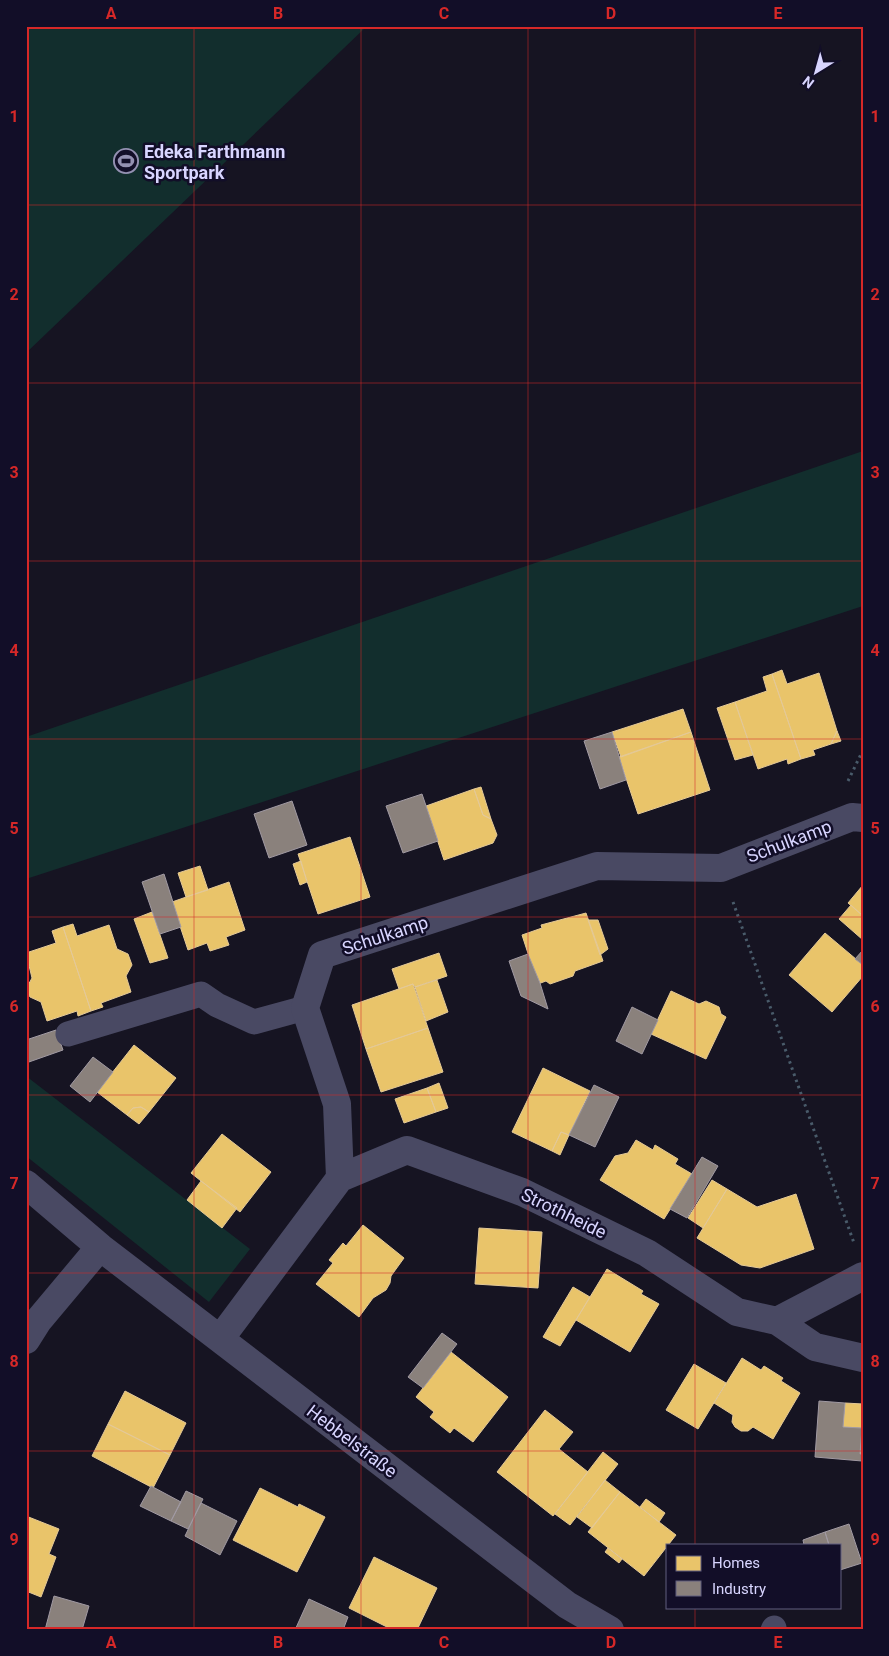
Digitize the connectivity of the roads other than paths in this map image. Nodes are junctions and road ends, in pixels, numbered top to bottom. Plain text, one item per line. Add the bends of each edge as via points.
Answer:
1 (863, 818) edge
2 (305, 1008) junction
3 (68, 1034) dead end
4 (340, 1178) junction
5 (26, 1184) edge
6 (100, 1247) junction
7 (863, 1276) edge
8 (777, 1320) junction
9 (220, 1339) junction
10 (26, 1340) edge
11 (863, 1358) edge
12 (610, 1630) edge

1 - 2 street, Schulkamp via 852,817 720,868 597,866 322,956
2 - 3 lane via 254,1022 201,994
2 - 4 street via 337,1104
4 - 8 street, Strothheide via 407,1150 522,1192 647,1254 737,1312
4 - 9 street
5 - 6 street, Hebbelstraße
6 - 9 street, Hebbelstraße
6 - 10 street
7 - 8 street
8 - 11 street, Strothheide via 814,1347
9 - 12 street, Hebbelstraße via 568,1605

